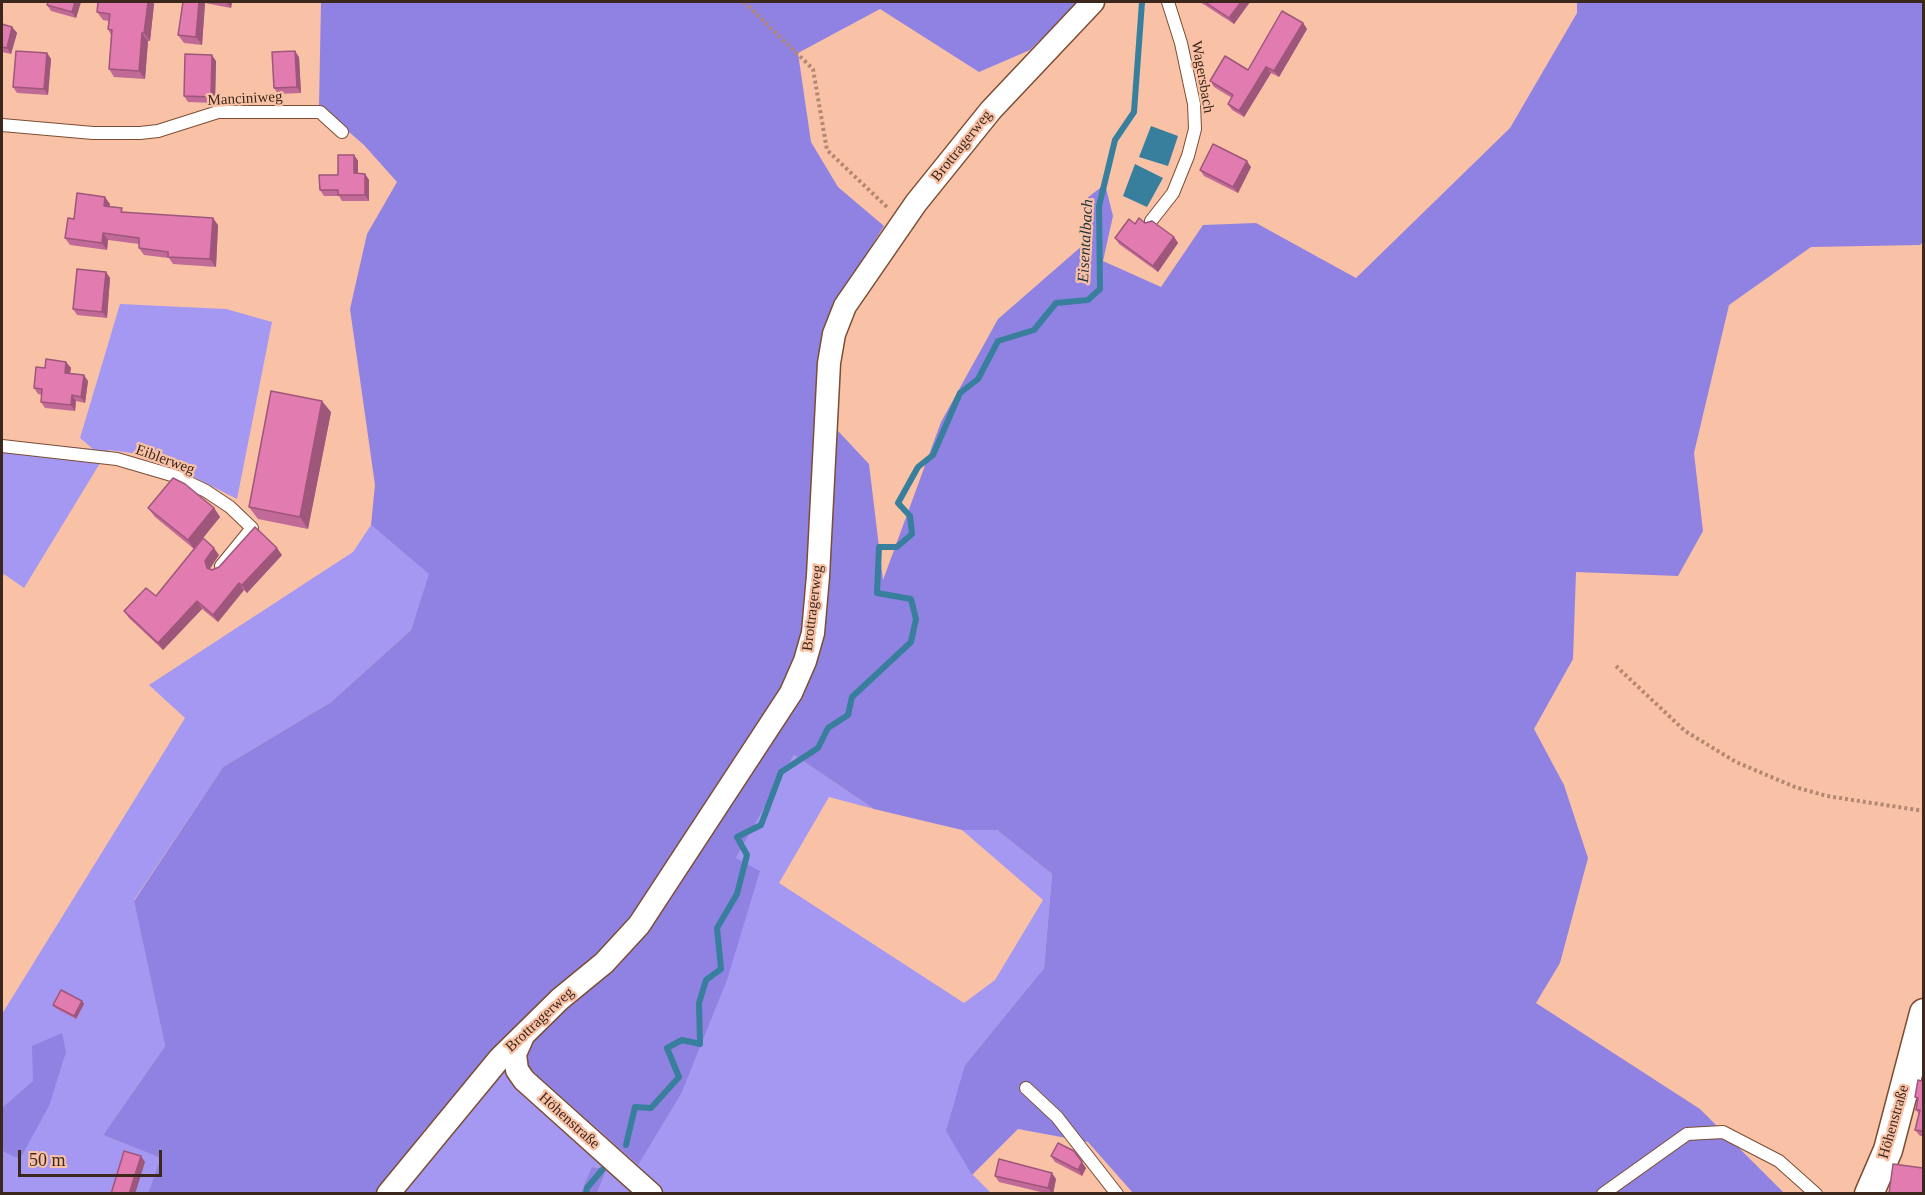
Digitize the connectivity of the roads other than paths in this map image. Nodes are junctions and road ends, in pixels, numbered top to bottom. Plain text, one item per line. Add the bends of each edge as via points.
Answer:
1 (1093, 2) edge
2 (1168, 2) edge
3 (2, 125) edge
4 (342, 132) dead end
5 (1151, 220) edge
6 (2, 446) edge
7 (218, 569) edge
8 (1923, 1013) edge
9 (524, 1035) junction
10 (1026, 1088) dead end
11 (388, 1194) edge
12 (651, 1194) edge
13 (1117, 1194) edge
14 (1604, 1194) edge
15 (1816, 1194) edge
16 (1869, 1194) edge

1 - 9 street, Brottragerweg via 992,110 902,222 845,306 834,334 829,363 813,633 791,693 639,925 620,948
2 - 5 lane, Wagersbach via 1194,104 1195,129 1173,193
3 - 4 lane, Manciniweg via 140,133 218,112 320,112
6 - 7 lane, Eiblerweg via 117,459 175,476 206,491 252,528
8 - 16 street, Höhenstraße via 1888,1150
9 - 11 street, Brottragerweg via 441,1126
9 - 12 street, Höhenstraße via 515,1054 517,1070 524,1080
10 - 13 lane via 1057,1117
14 - 15 lane via 1687,1134 1724,1132 1779,1161

